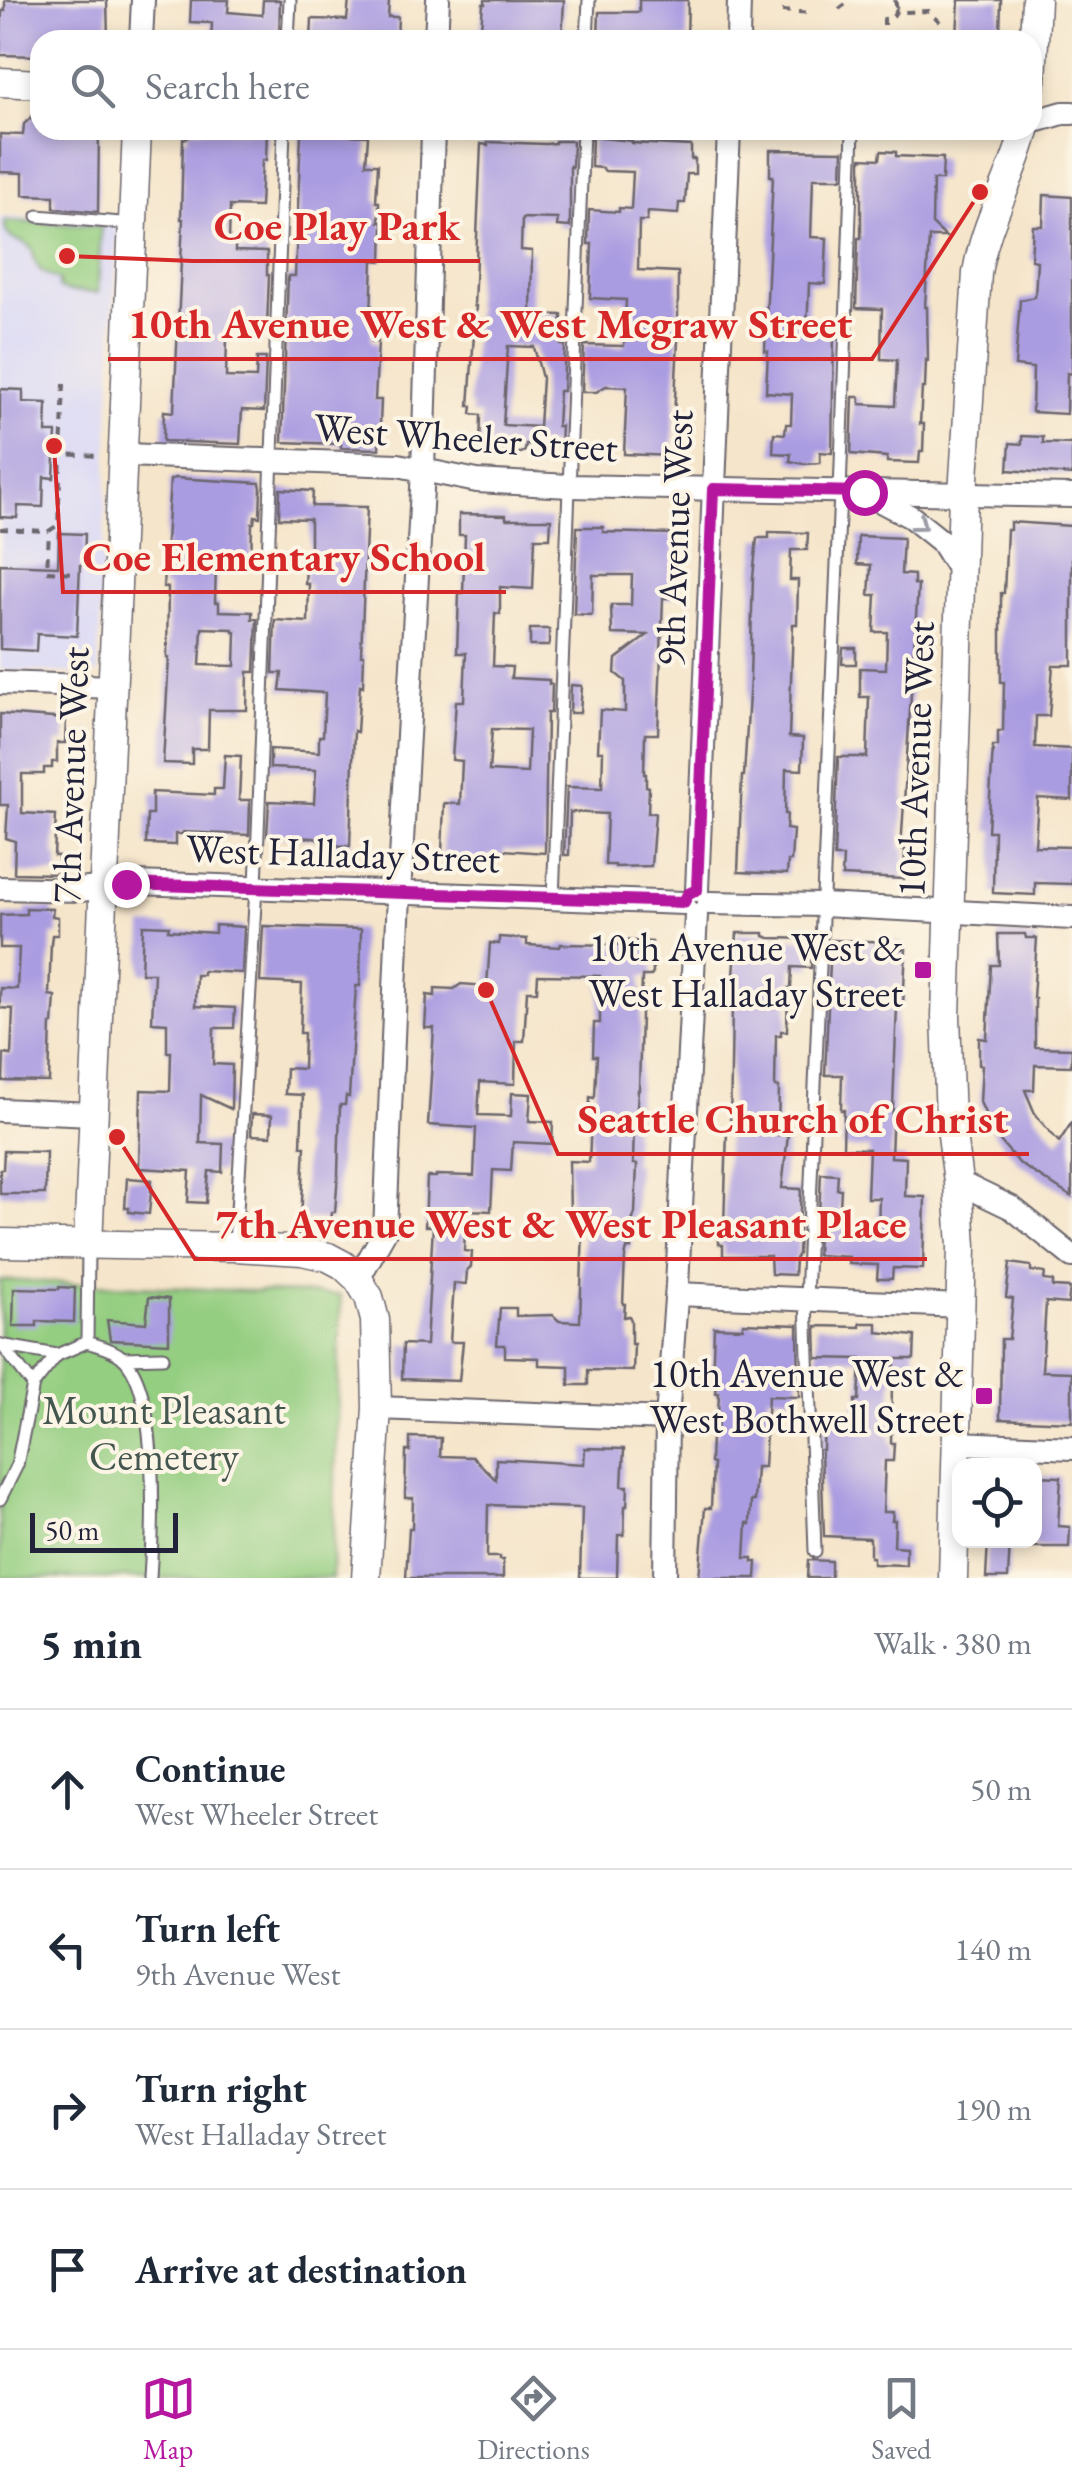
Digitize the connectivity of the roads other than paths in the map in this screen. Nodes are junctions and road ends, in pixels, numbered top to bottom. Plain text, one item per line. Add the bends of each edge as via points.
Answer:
1 (142, 0) edge
2 (290, 0) edge
3 (438, 0) edge
4 (589, 0) edge
5 (739, 0) edge
6 (1036, 0) edge
7 (141, 30) edge
8 (288, 30) edge
9 (436, 30) edge
10 (588, 30) edge
11 (738, 30) edge
12 (1035, 30) edge
13 (0, 82) edge
14 (30, 84) edge
15 (1072, 113) edge
16 (1042, 119) edge
17 (1042, 123) edge
18 (1072, 125) edge
19 (137, 140) edge
20 (284, 140) edge
21 (433, 140) edge
22 (583, 140) edge
23 (729, 140) edge
24 (853, 140) edge
25 (1022, 140) edge
26 (38, 216) dead end
27 (133, 224) junction
28 (111, 455) junction
29 (271, 461) junction
30 (423, 471) junction
31 (569, 486) junction
32 (713, 489) junction
33 (852, 492) junction
34 (963, 494) junction
35 (1072, 496) edge
36 (961, 573) junction
37 (0, 683) edge
38 (114, 687) junction
39 (105, 887) junction
40 (256, 887) junction
41 (0, 888) edge
42 (399, 894) junction
43 (553, 898) junction
44 (697, 903) junction
45 (822, 905) junction
46 (950, 913) junction
47 (1072, 918) edge
48 (0, 1110) edge
49 (93, 1114) junction
50 (958, 1182) junction
51 (0, 1243) edge
52 (88, 1244) junction
53 (235, 1247) junction
54 (1072, 1256) edge
55 (358, 1280) junction
56 (677, 1294) junction
57 (806, 1299) junction
58 (961, 1306) junction
59 (87, 1342) junction
60 (1, 1345) edge
61 (56, 1355) junction
62 (163, 1357) dead end
63 (123, 1358) junction
64 (33, 1385) junction
65 (377, 1408) junction
66 (667, 1419) junction
67 (958, 1443) junction
68 (1072, 1448) edge
69 (0, 1499) edge
70 (816, 1551) dead end
71 (150, 1578) edge
72 (366, 1578) edge
73 (665, 1578) edge
74 (953, 1578) edge

1 - 7 street
2 - 8 lane
3 - 9 street
4 - 10 lane
5 - 11 street
6 - 12 street
13 - 14 street
15 - 16 street
17 - 18 street
19 - 27 street, 7th Avenue West
20 - 29 lane
21 - 30 street
22 - 31 lane
23 - 32 street, 9th Avenue West
24 - 33 lane
25 - 34 street, 10th Avenue West via 980,251
26 - 27 lane
27 - 28 street, 7th Avenue West
28 - 29 street, West Wheeler Street
28 - 38 street, 7th Avenue West
29 - 30 street, West Wheeler Street
29 - 40 lane
30 - 31 street, West Wheeler Street
30 - 42 street
31 - 32 street, West Wheeler Street
31 - 43 lane
32 - 33 street, West Wheeler Street
32 - 44 street, 9th Avenue West
33 - 34 street, West Wheeler Street
33 -> 36 street, West Wheeler Street via 911,516 941,541
33 - 45 lane
34 - 35 street, West Wheeler Street
34 - 36 street, 10th Avenue West
36 - 46 street, 10th Avenue West
37 - 38 street
38 - 39 street, 7th Avenue West
39 - 40 street, West Halladay Street
39 - 41 street, West Halladay Street
39 - 49 street, 7th Avenue West
40 - 42 street, West Halladay Street
40 - 53 lane
42 - 43 street, West Halladay Street
42 - 55 street via 385,1231
43 - 44 street, West Halladay Street
44 - 45 street, West Halladay Street
44 - 56 street, 9th Avenue West
45 - 46 street, West Halladay Street
45 - 57 lane
46 - 47 street, West Halladay Street
46 - 50 street, 10th Avenue West via 947,1066
48 - 49 street
49 - 52 street, 7th Avenue West
50 - 54 street via 1012,1208
50 - 58 street, 10th Avenue West
51 - 52 street
52 - 53 street
52 - 59 lane
53 - 55 street via 302,1251 343,1265
55 - 65 street via 375,1320
56 - 57 street
56 - 66 street, 9th Avenue West
57 - 58 street
57 - 70 lane
58 - 67 street, 10th Avenue West
59 - 61 lane
59 - 63 lane
60 - 61 lane
60 - 64 lane
61 - 64 lane
62 - 63 lane
63 - 71 lane via 147,1410
64 - 69 lane via 17,1465
65 - 66 street
65 - 72 street
66 - 73 street, 9th Avenue West
67 - 68 street
67 - 74 street, 10th Avenue West

